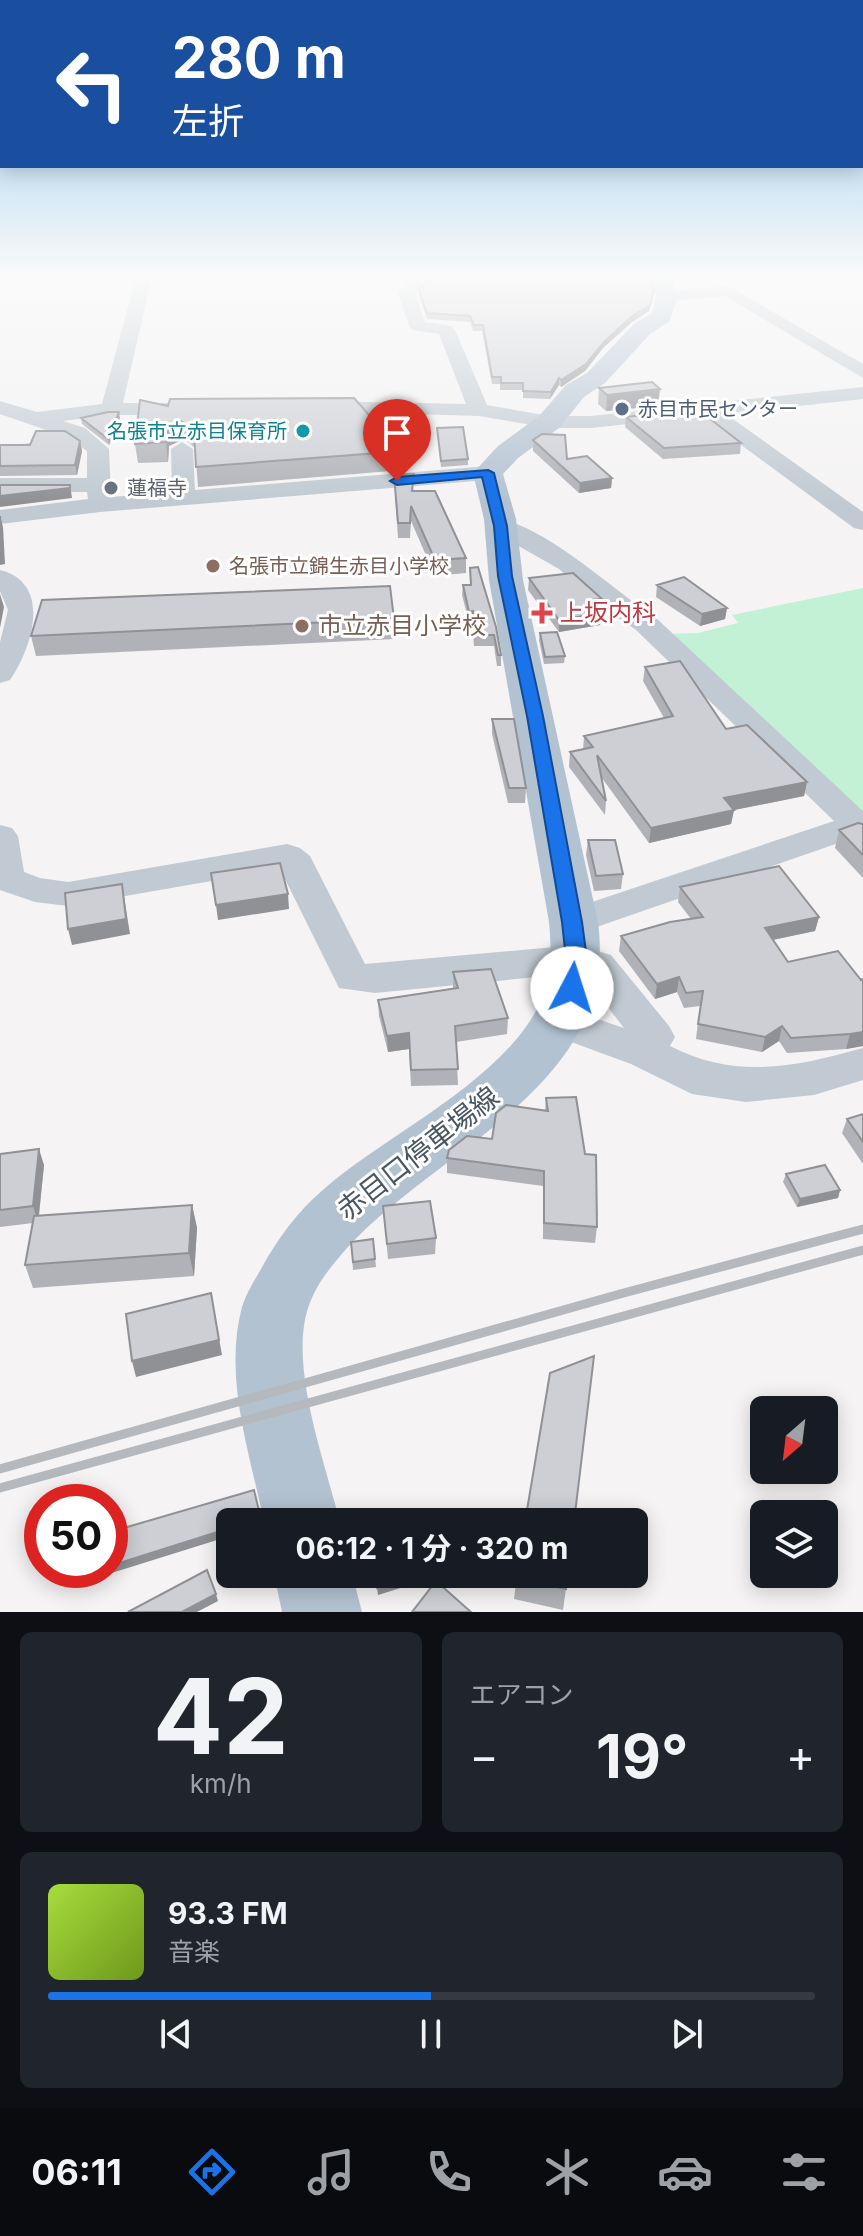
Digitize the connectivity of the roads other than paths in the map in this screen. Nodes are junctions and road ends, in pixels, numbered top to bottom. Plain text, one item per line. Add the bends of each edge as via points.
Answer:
1 (125, 352) edge
2 (455, 352) edge
3 (620, 352) edge
4 (830, 352) edge
5 (863, 372) edge
6 (863, 393) edge
7 (0, 407) edge
8 (203, 408) edge
9 (295, 408) edge
10 (111, 409) junction
11 (479, 410) junction
12 (708, 411) junction
13 (36, 418) junction
14 (549, 422) junction
15 (182, 449) dead end
16 (488, 473) junction
17 (0, 485) edge
18 (99, 495) junction
19 (184, 498) junction
20 (0, 517) edge
21 (863, 523) edge
22 (501, 526) junction
23 (0, 578) edge
24 (0, 674) edge
25 (861, 826) edge
26 (0, 836) edge
27 (574, 940) junction
28 (559, 1021) junction
29 (646, 1053) junction
30 (863, 1064) edge
31 (299, 1508) edge
32 (316, 1588) edge
33 (322, 1612) edge

1 - 10 street
2 - 11 street
3 - 14 main road
4 - 5 street
6 - 12 street
7 - 13 street
8 - 10 street
9 - 11 street
10 - 13 street
11 - 14 street
12 - 14 street
12 - 21 street
13 - 18 street via 77,433 98,449
14 - 16 main road
15 - 19 street
16 - 19 street
16 - 22 main road
17 - 18 street
18 - 19 street
18 - 20 street
22 - 25 street via 568,564 645,623
22 - 27 main road via 505,576
23 - 24 street via 17,593 22,613
25 - 27 street
26 - 27 street via 7,879 68,894 287,856 297,864 353,978 375,979
27 - 28 main road, 赤目口停車場線 via 572,988
27 - 29 street via 654,1037
28 - 29 street
28 - 31 main road, 赤目口停車場線 via 504,1087 335,1215 286,1280 266,1347
29 - 30 street via 692,1077 746,1085 814,1078
32 - 33 main road

